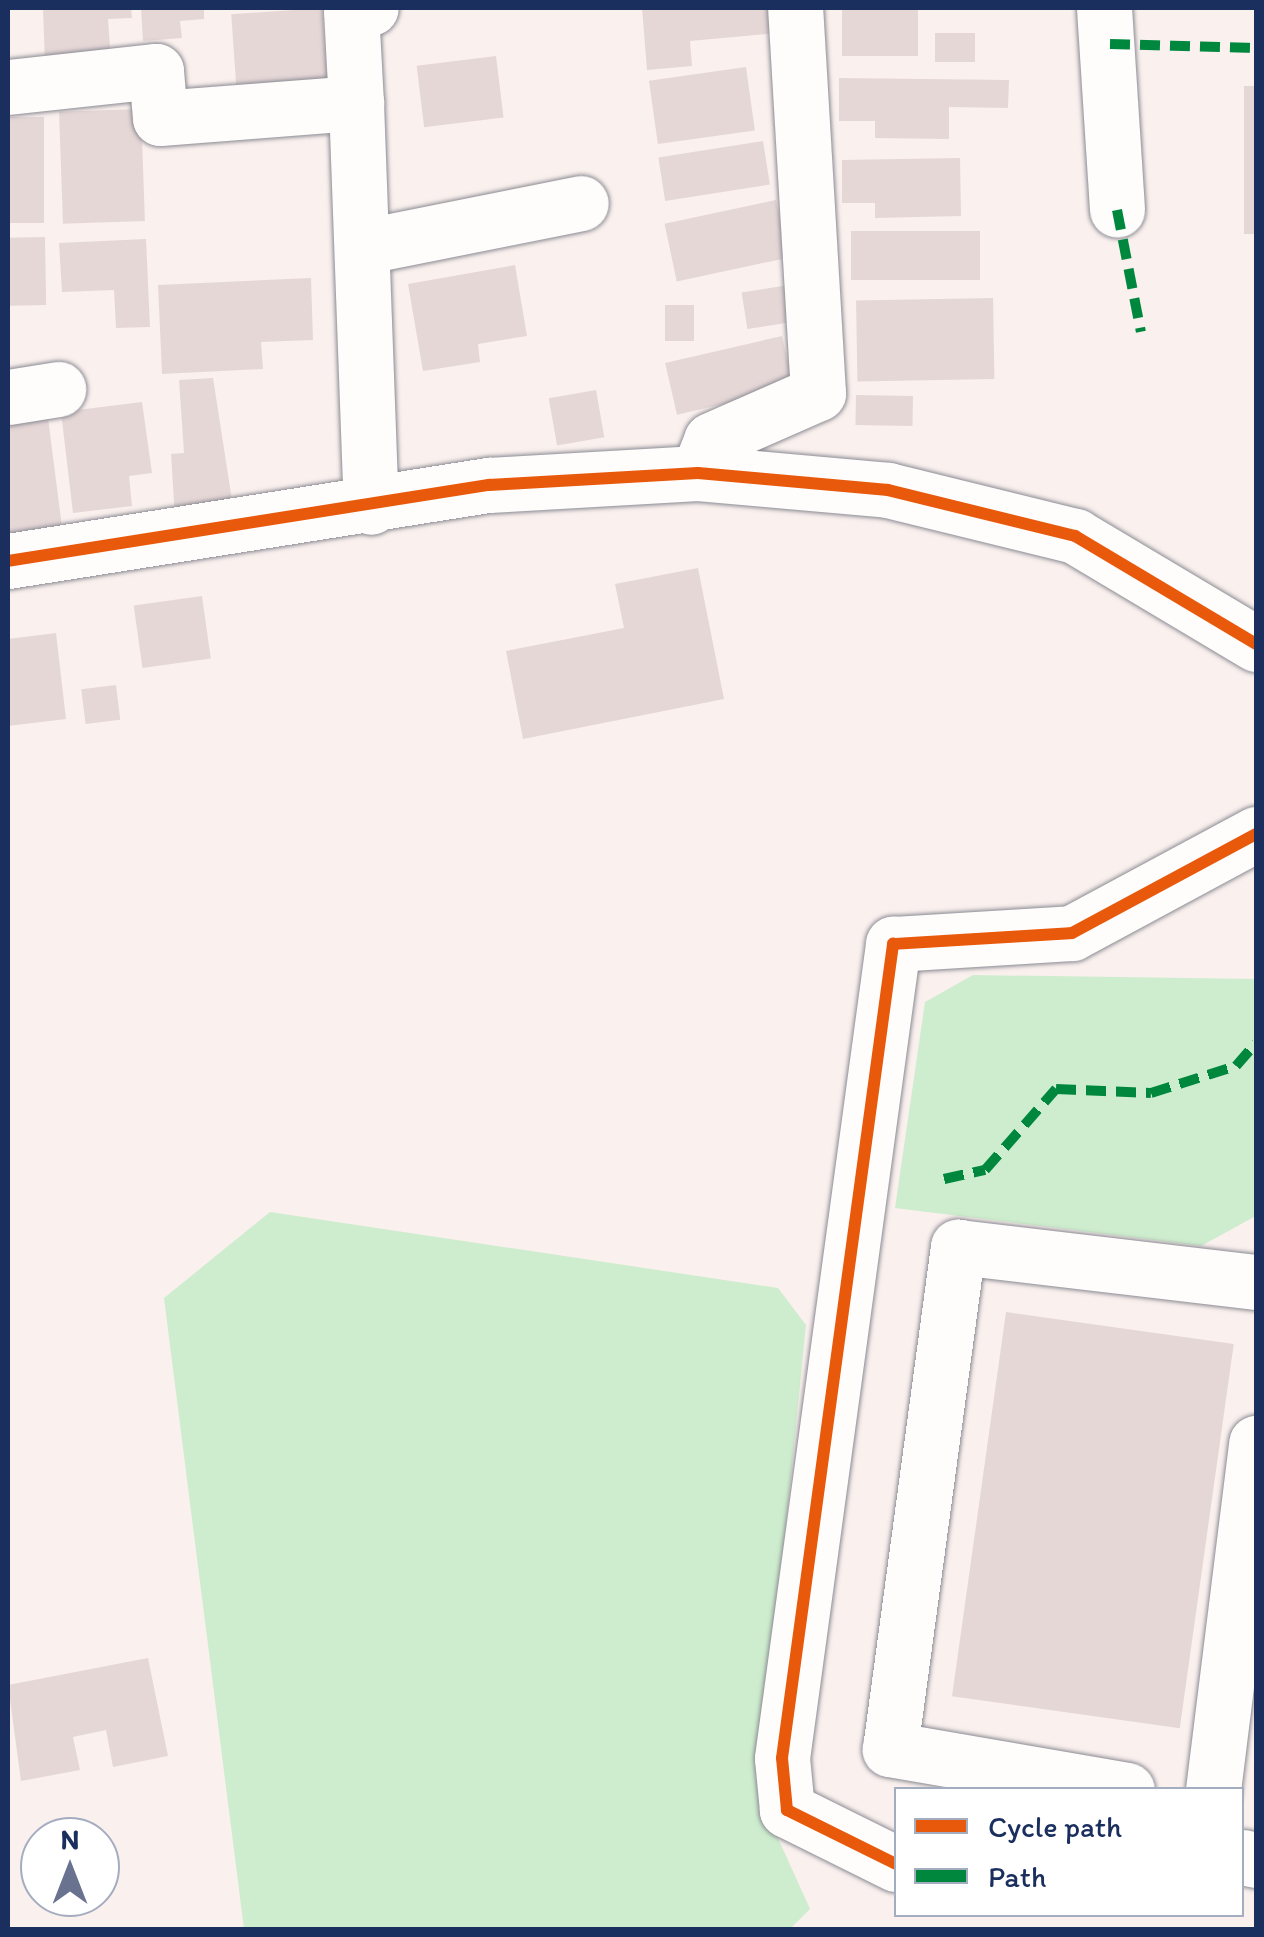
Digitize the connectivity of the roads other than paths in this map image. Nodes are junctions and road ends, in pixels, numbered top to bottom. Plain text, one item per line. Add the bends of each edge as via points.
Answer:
1 (371, 8) edge
2 (795, 8) edge
3 (1104, 8) edge
4 (8, 87) edge
5 (356, 103) junction
6 (581, 204) dead end
7 (1117, 210) dead end
8 (366, 246) junction
9 (698, 473) junction
10 (372, 507) junction
11 (8, 560) edge
12 (1256, 644) edge
13 (1256, 834) edge
14 (1256, 1282) edge
15 (1256, 1443) edge
16 (1110, 1787) edge
17 (1212, 1787) edge
18 (894, 1863) edge

1 - 5 street via 351,11
2 - 9 street via 818,394 712,440
3 - 7 street
4 - 5 street via 156,71 160,118
5 - 8 street
6 - 8 street
8 - 10 street
9 - 10 street via 489,485
9 - 12 street via 888,490 1075,536
10 - 11 street
13 - 18 street via 1072,932 893,944 782,1758 787,1810
14 - 16 street via 958,1247 890,1749
15 - 17 street

